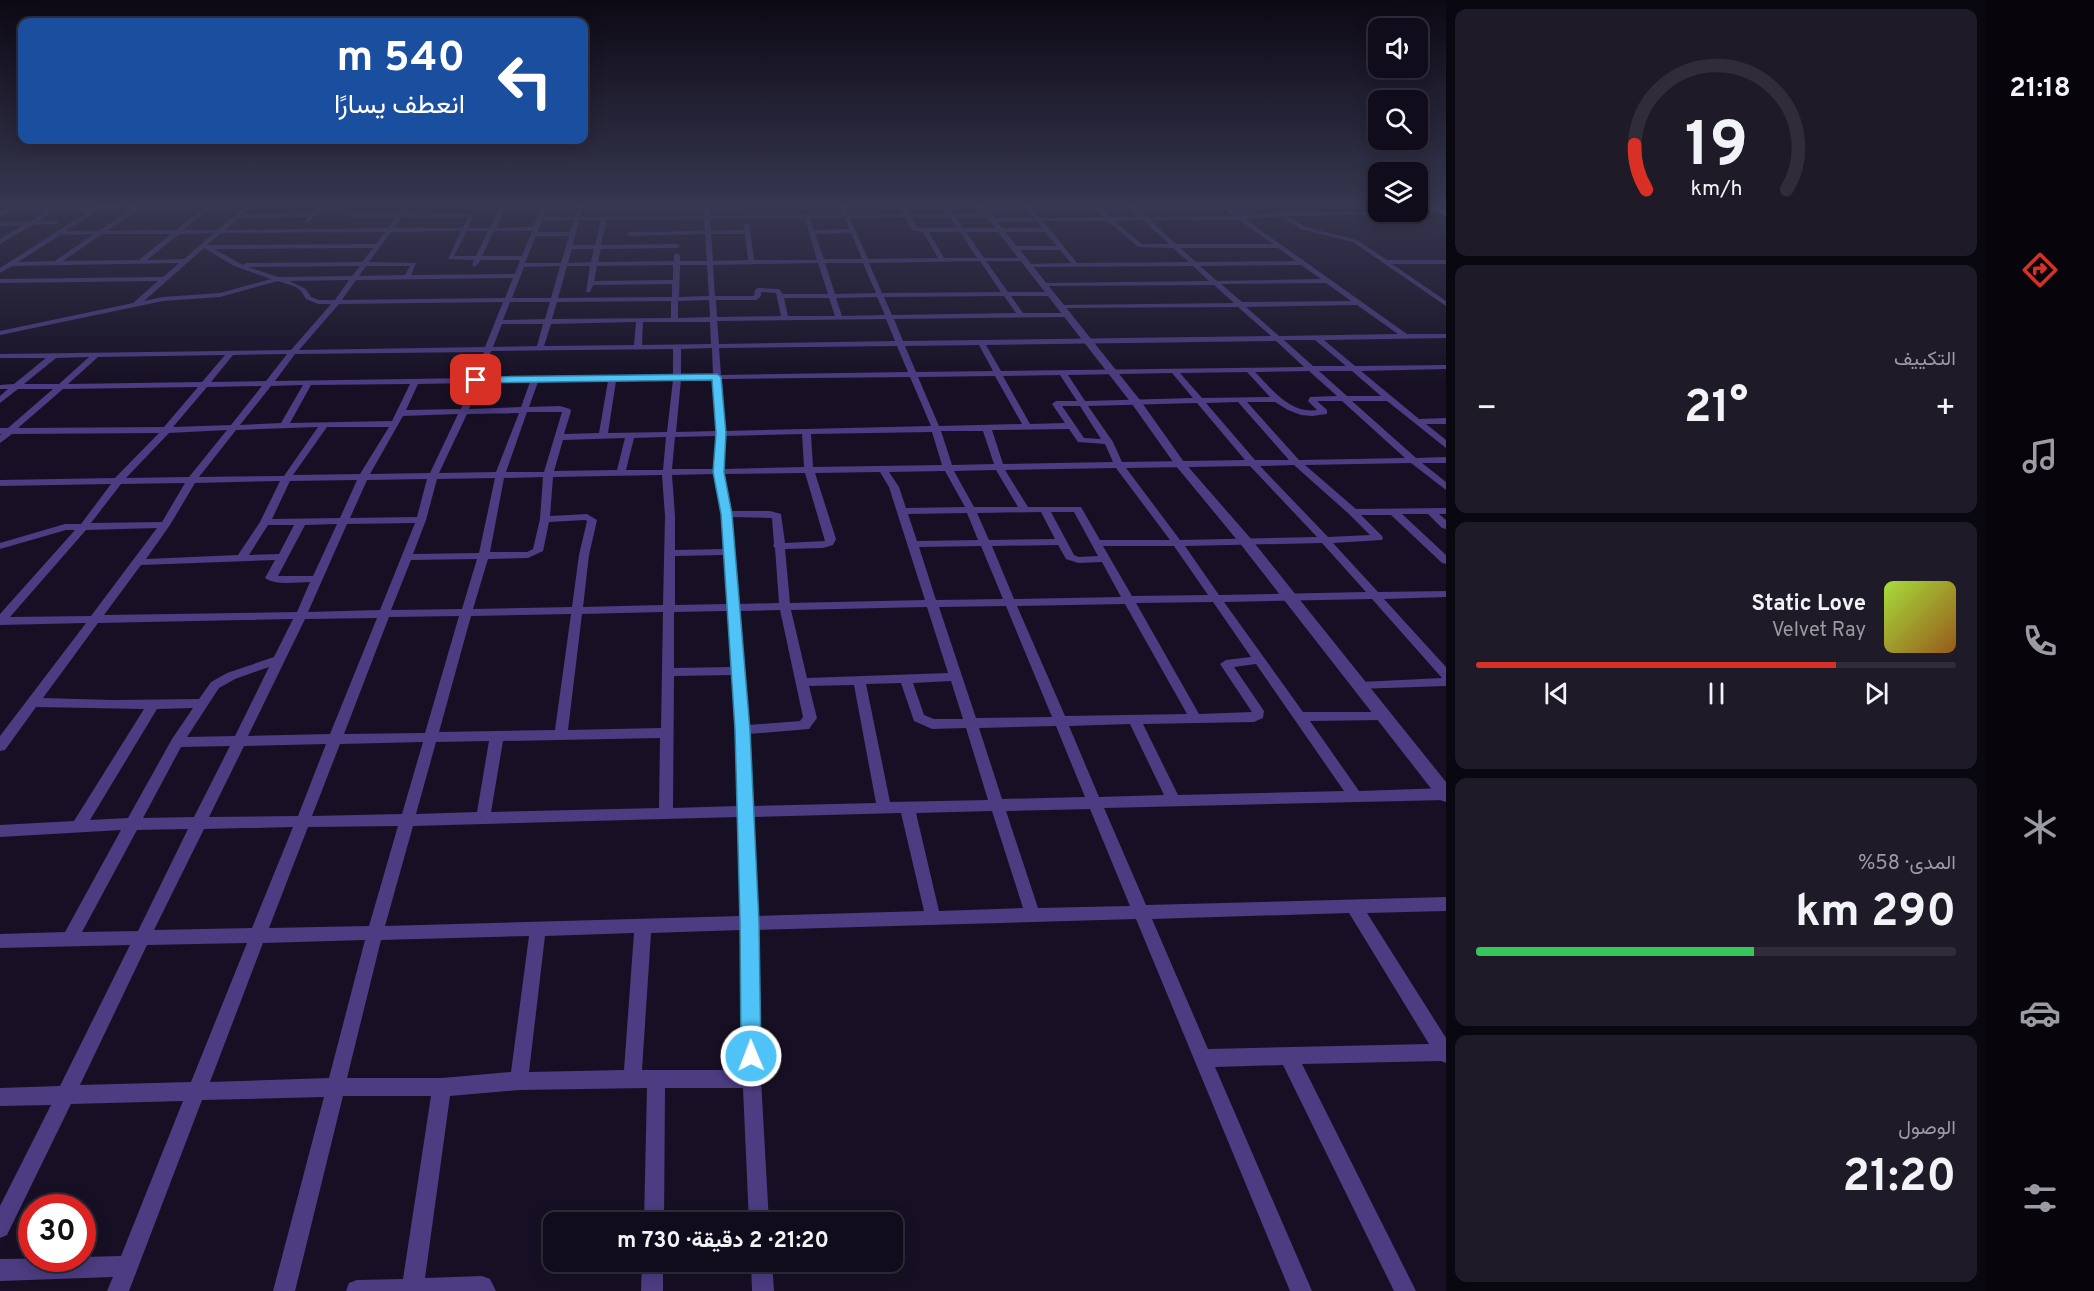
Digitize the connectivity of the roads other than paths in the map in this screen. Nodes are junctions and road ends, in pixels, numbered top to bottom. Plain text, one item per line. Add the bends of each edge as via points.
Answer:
1 (179, 265) edge
2 (236, 265) edge
3 (332, 265) edge
4 (363, 265) edge
5 (413, 265) edge
6 (474, 265) edge
7 (517, 265) edge
8 (537, 265) edge
9 (564, 265) edge
10 (595, 265) edge
11 (677, 265) edge
12 (709, 265) edge
13 (823, 265) edge
14 (867, 265) edge
15 (985, 265) edge
16 (1027, 265) edge
17 (1198, 265) edge
18 (1305, 265) edge
19 (1391, 265) edge
20 (521, 266) junction
21 (469, 276) junction
22 (407, 277) junction
23 (321, 278) junction
24 (355, 278) junction
25 (164, 279) junction
26 (279, 279) junction
27 (0, 281) edge
28 (1328, 281) junction
29 (675, 282) junction
30 (1216, 282) junction
31 (590, 283) junction
32 (1046, 290) junction
33 (1006, 294) junction
34 (879, 295) junction
35 (781, 296) junction
36 (832, 296) junction
37 (675, 298) junction
38 (712, 298) junction
39 (622, 299) junction
40 (554, 300) junction
41 (587, 300) junction
42 (507, 301) junction
43 (335, 303) junction
44 (1359, 303) junction
45 (135, 304) junction
46 (1240, 304) junction
47 (1446, 304) edge
48 (1064, 311) junction
49 (1021, 316) junction
50 (889, 317) junction
51 (785, 318) junction
52 (839, 318) junction
53 (640, 320) junction
54 (674, 320) junction
55 (713, 320) junction
56 (548, 321) junction
57 (619, 321) junction
58 (499, 322) junction
59 (0, 333) edge
60 (1446, 336) edge
61 (1406, 337) junction
62 (1317, 338) junction
63 (1277, 339) junction
64 (1087, 341) junction
65 (981, 342) junction
66 (900, 344) junction
67 (677, 346) junction
68 (715, 346) junction
69 (638, 347) junction
70 (540, 348) junction
71 (488, 349) junction
72 (293, 352) junction
73 (231, 353) junction
74 (97, 354) junction
75 (54, 355) junction
76 (0, 356) edge
77 (1446, 367) edge
78 (1355, 369) junction
79 (1249, 370) junction
80 (1313, 370) junction
81 (1174, 371) junction
82 (1062, 372) junction
83 (1112, 372) junction
84 (999, 373) junction
85 (913, 374) junction
86 (717, 377) junction
87 (676, 378) junction
88 (612, 379) junction
89 (476, 380) junction
90 (535, 380) junction
91 (415, 381) junction
92 (309, 382) junction
93 (270, 383) junction
94 (204, 384) junction
95 (17, 386) junction
96 (62, 386) junction
97 (0, 387) edge
98 (1392, 398) junction
99 (1278, 399) junction
100 (1347, 399) junction
101 (0, 400) edge
102 (1201, 400) junction
103 (1240, 400) junction
104 (1136, 402) junction
105 (1083, 403) junction
106 (526, 410) junction
107 (464, 411) junction
108 (398, 419) junction
109 (1446, 421) edge
110 (1420, 422) junction
111 (324, 424) junction
112 (284, 426) junction
113 (1027, 426) junction
114 (1070, 426) junction
115 (987, 428) junction
116 (234, 429) junction
117 (936, 429) junction
118 (165, 430) junction
119 (0, 431) edge
120 (11, 431) junction
121 (806, 432) junction
122 (721, 433) junction
123 (672, 434) junction
124 (630, 435) junction
125 (603, 436) junction
126 (559, 437) junction
127 (0, 440) edge
128 (1108, 442) junction
129 (1446, 445) edge
130 (1446, 460) edge
131 (1414, 461) junction
132 (1297, 463) junction
133 (1180, 464) junction
134 (1252, 464) junction
135 (1119, 465) junction
136 (999, 467) junction
137 (948, 468) junction
138 (883, 469) junction
139 (809, 470) junction
140 (719, 472) junction
141 (621, 473) junction
142 (667, 473) junction
143 (548, 474) junction
144 (500, 475) junction
145 (433, 476) junction
146 (286, 478) junction
147 (363, 478) junction
148 (192, 480) junction
149 (118, 481) junction
150 (0, 483) edge
151 (1446, 487) edge
152 (1024, 509) junction
153 (1044, 509) junction
154 (970, 510) junction
155 (902, 511) junction
156 (1430, 511) junction
157 (1446, 511) edge
158 (1353, 512) junction
159 (1394, 512) junction
160 (726, 514) junction
161 (544, 519) junction
162 (421, 520) junction
163 (344, 521) junction
164 (265, 522) junction
165 (301, 522) junction
166 (165, 525) junction
167 (84, 526) junction
168 (1446, 526) edge
169 (1326, 541) junction
170 (1061, 542) junction
171 (985, 543) junction
172 (1097, 543) junction
173 (1247, 543) junction
174 (912, 544) junction
175 (1178, 544) junction
176 (778, 546) junction
177 (2, 547) edge
178 (729, 552) junction
179 (670, 553) junction
180 (484, 555) junction
181 (281, 557) junction
182 (406, 557) junction
183 (242, 558) junction
184 (1107, 559) junction
185 (1446, 561) edge
186 (138, 562) junction
187 (318, 579) junction
188 (1446, 594) edge
189 (1375, 596) junction
190 (1290, 597) junction
191 (1216, 599) junction
192 (1128, 601) junction
193 (1010, 602) junction
194 (932, 604) junction
195 (784, 607) junction
196 (733, 608) junction
197 (670, 609) junction
198 (577, 611) junction
199 (465, 613) junction
200 (384, 614) junction
201 (301, 615) junction
202 (95, 620) junction
203 (0, 621) edge
204 (280, 659) junction
205 (1259, 660) junction
206 (738, 671) junction
207 (669, 672) junction
208 (1446, 675) edge
209 (957, 677) junction
210 (905, 678) junction
211 (859, 680) junction
212 (802, 682) junction
213 (1446, 682) edge
214 (1360, 686) junction
215 (33, 702) junction
216 (203, 703) junction
217 (153, 704) junction
218 (1382, 715) junction
219 (1299, 717) junction
220 (1196, 719) junction
221 (1134, 720) junction
222 (1060, 722) junction
223 (971, 724) junction
224 (742, 730) junction
225 (666, 733) junction
226 (497, 735) junction
227 (561, 735) junction
228 (431, 736) junction
229 (335, 739) junction
230 (240, 741) junction
231 (177, 742) junction
232 (0, 746) edge
233 (1446, 794) edge
234 (1355, 796) junction
235 (1173, 800) junction
236 (1094, 802) junction
237 (999, 805) junction
238 (884, 807) junction
239 (907, 807) junction
240 (745, 811) junction
241 (666, 813) junction
242 (483, 817) junction
243 (408, 820) junction
244 (302, 822) junction
245 (198, 823) junction
246 (130, 824) junction
247 (78, 828) junction
248 (0, 831) edge
249 (1446, 904) edge
250 (1354, 907) junction
251 (1140, 912) junction
252 (1034, 916) junction
253 (933, 917) junction
254 (749, 922) junction
255 (643, 925) junction
256 (538, 928) junction
257 (375, 933) junction
258 (258, 935) junction
259 (142, 939) junction
260 (69, 940) junction
261 (0, 941) edge
262 (1446, 1052) edge
263 (1288, 1055) junction
264 (1202, 1058) junction
265 (632, 1078) junction
266 (656, 1079) junction
267 (752, 1079) junction
268 (519, 1081) junction
269 (338, 1087) junction
270 (442, 1087) junction
271 (196, 1092) junction
272 (65, 1094) junction
273 (0, 1097) edge
274 (654, 1212) edge
275 (759, 1212) edge
276 (0, 1228) edge
277 (128, 1266) junction
278 (0, 1270) edge
279 (653, 1272) edge
280 (762, 1272) edge
281 (412, 1290) edge
282 (118, 1291) edge
283 (284, 1291) edge
284 (357, 1291) edge
285 (485, 1291) edge
286 (652, 1291) edge
287 (763, 1291) edge
288 (1301, 1291) edge
289 (1405, 1291) edge

1 - 25 street
2 - 26 street
3 - 23 street
4 - 24 street
5 - 22 street
6 - 21 street
7 - 20 street
8 - 20 street
9 - 40 street
10 - 31 street
11 - 29 street
12 - 38 street
13 - 36 street
14 - 34 street
15 - 33 street
16 - 32 street
17 - 30 street
18 - 28 street
19 - 47 street
20 - 21 street
20 - 42 street
21 - 22 street
22 - 24 street
23 - 24 street
23 - 26 street
24 - 43 street
25 - 27 street
25 - 45 street
26 - 43 street via 298,286 314,302
26 - 45 street via 212,297
28 - 30 street
28 - 44 street
29 - 31 street
29 - 37 street
30 - 32 street
30 - 46 street
31 - 41 street
32 - 33 street
32 - 48 street
33 - 34 street
33 - 49 street
34 - 36 street
34 - 50 street
35 - 36 street
35 - 38 street via 778,290 760,290 756,298
35 - 51 street
36 - 52 street
37 - 38 street
37 - 39 street
37 - 54 street
38 - 55 street
39 - 41 street
39 - 57 street
40 - 41 street
40 - 42 street
40 - 56 street
42 - 43 street
42 - 58 street
43 - 72 street
44 - 46 street
44 - 61 street
45 - 59 street
46 - 48 street
46 - 63 street
48 - 49 street
48 - 64 street
49 - 50 street
50 - 52 street
50 - 66 street
51 - 52 street
51 - 55 street
53 - 54 street
53 - 57 street
53 - 69 street
54 - 55 street
55 - 68 street
56 - 57 street
56 - 58 street
56 - 70 street
58 - 71 street
60 - 61 street
61 - 62 street
62 - 63 street
62 - 78 street
63 - 64 street
63 - 80 street
64 - 65 street
64 - 83 street
65 - 66 street
65 - 84 street
66 - 68 street
66 - 85 street
67 - 68 street
67 - 69 street
67 - 87 street
68 - 86 street
69 - 70 street
70 - 71 street
71 - 72 street
71 - 89 street
72 - 73 street
72 - 93 street
73 - 74 street
73 - 94 street
74 - 75 street
74 - 96 street
75 - 76 street
75 - 95 street
77 - 78 street
78 - 80 street
78 - 98 street
79 - 80 street
79 - 81 street
79 - 99 street
80 - 100 street
81 - 83 street
81 - 102 street
82 - 83 street
82 - 84 street
82 - 105 street
83 - 104 street
84 - 85 street
84 - 113 street
85 - 86 street
85 - 117 street
86 - 87 street
86 - 122 street
87 - 88 street
87 - 123 street
88 - 90 street
88 - 125 street
89 - 90 street
89 - 91 street
89 - 107 street
90 - 106 street
91 - 92 street
91 - 108 street
92 - 93 street
92 - 112 street
93 - 94 street
93 - 116 street
94 - 96 street
94 - 118 street
95 - 96 street
95 - 97 street
95 - 101 street
96 - 120 street
98 - 100 street
98 - 110 street
99 - 100 street via 1302,414 1324,412 1313,399
99 - 103 street
100 - 131 street
102 - 103 street
102 - 104 street
102 - 134 street
103 - 132 street
104 - 105 street
104 - 133 street
105 - 114 street via 1056,404
105 - 128 street
106 - 107 street
106 - 126 street via 567,411
106 - 144 street
107 - 108 street
107 - 145 street
108 - 111 street
108 - 147 street
109 - 110 street
110 - 129 street
111 - 112 street
111 - 146 street
112 - 116 street
113 - 114 street
113 - 115 street
114 - 128 street via 1081,441
115 - 117 street
115 - 136 street
116 - 118 street
116 - 148 street
117 - 121 street
117 - 137 street
118 - 120 street
118 - 149 street
119 - 120 street
120 - 127 street
121 - 122 street
121 - 139 street
122 - 123 street
122 - 140 street
123 - 124 street
123 - 142 street
124 - 125 street
124 - 141 street
125 - 126 street
126 - 143 street
128 - 135 street
130 - 131 street
131 - 132 street
131 - 151 street
132 - 134 street
132 - 158 street
133 - 134 street
133 - 135 street
133 - 173 street
134 - 169 street
135 - 136 street
135 - 175 street
136 - 137 street
136 - 152 street
137 - 138 street
137 - 154 street
138 - 139 street
138 - 155 street
139 - 140 street
139 - 176 street via 830,543
140 - 142 street
140 - 160 street
141 - 142 street
141 - 143 street
142 - 179 street
143 - 144 street
143 - 161 street
144 - 145 street
144 - 180 street
145 - 147 street
145 - 162 street
146 - 147 street
146 - 148 street
146 - 164 street
147 - 163 street
148 - 149 street
148 - 166 street
149 - 150 street
149 - 167 street
152 - 153 street
152 - 154 street
153 - 170 street
153 - 172 street via 1077,509
154 - 155 street
154 - 171 street
155 - 174 street
156 - 157 street
156 - 159 street
156 - 168 street
158 - 159 street
158 - 169 street via 1378,538
159 - 185 street
160 - 176 street via 775,514
160 - 178 street
161 - 180 street via 538,551 534,554
161 - 198 street via 592,520
162 - 163 street
162 - 182 street
163 - 165 street
163 - 187 street
164 - 165 street
164 - 183 street
165 - 181 street
166 - 167 street
166 - 186 street
167 - 177 street via 54,530
167 - 203 street
169 - 173 street
169 - 189 street
170 - 171 street
170 - 184 street via 1074,560
171 - 174 street
171 - 193 street
172 - 175 street
172 - 184 street
173 - 175 street
173 - 190 street
174 - 194 street
175 - 191 street
176 - 195 street
178 - 179 street
178 - 196 street
179 - 197 street
180 - 182 street
180 - 199 street
181 - 183 street
181 - 187 street via 272,579
182 - 200 street
183 - 186 street
184 - 192 street
186 - 202 street
187 - 201 street
188 - 189 street
189 - 190 street
189 - 208 street
190 - 191 street
190 - 214 street
191 - 192 street
191 - 205 street
192 - 193 street
192 - 220 street
193 - 194 street
193 - 222 street
194 - 195 street
194 - 209 street
195 - 196 street
195 - 212 street
196 - 197 street
196 - 206 street
197 - 198 street
197 - 207 street
198 - 199 street
198 - 227 street
199 - 200 street
199 - 228 street
200 - 201 street
200 - 229 street
201 - 202 street
201 - 204 street
202 - 203 street
202 - 215 street
204 - 216 street via 221,680
204 - 230 street
205 - 219 street
205 - 220 street via 1226,664 1258,715
206 - 207 street
206 - 224 street
207 - 225 street
209 - 210 street
209 - 223 street
210 - 211 street
210 - 223 street via 919,718 924,722
211 - 212 street
211 - 238 street
212 - 224 street via 810,718 804,726
213 - 214 street
214 - 218 street
215 - 217 street
215 - 232 street
216 - 217 street
216 - 231 street
217 - 247 street
218 - 219 street
218 - 233 street
219 - 234 street
220 - 221 street
221 - 222 street
221 - 235 street
222 - 223 street
222 - 236 street
223 - 237 street
224 - 240 street
225 - 227 street
225 - 241 street
226 - 227 street
226 - 228 street
226 - 242 street
228 - 229 street
228 - 243 street
229 - 230 street
229 - 244 street
230 - 231 street
230 - 245 street
231 - 246 street
233 - 234 street
234 - 235 street
235 - 236 street
236 - 237 street
236 - 251 street
237 - 239 street
237 - 252 street
238 - 239 street
238 - 240 street
239 - 253 street
240 - 241 street
240 - 254 street
241 - 242 street
242 - 243 street
243 - 244 street
243 - 257 street
244 - 245 street
244 - 258 street
245 - 246 street
245 - 259 street
246 - 247 street
246 - 260 street
247 - 248 street
249 - 250 street
250 - 251 street
250 - 262 street
251 - 252 street
251 - 264 street
252 - 253 street
253 - 254 street
254 - 255 street
254 - 267 street
255 - 256 street
255 - 265 street
256 - 257 street
256 - 268 street
257 - 258 street
257 - 269 street
258 - 259 street
258 - 271 street
259 - 260 street
259 - 272 street
260 - 261 street
262 - 263 street
263 - 264 street
263 - 289 street
264 - 288 street
265 - 266 street
265 - 268 street
266 - 267 street
266 - 274 street
267 - 275 street
268 - 270 street
269 - 270 street
269 - 271 street
269 - 283 street
270 - 281 street
271 - 272 street
271 - 277 street
272 - 273 street
272 - 276 street
277 - 278 street
277 - 282 street
279 - 286 street
280 - 287 street
281 - 284 street
281 - 285 street via 482,1287

